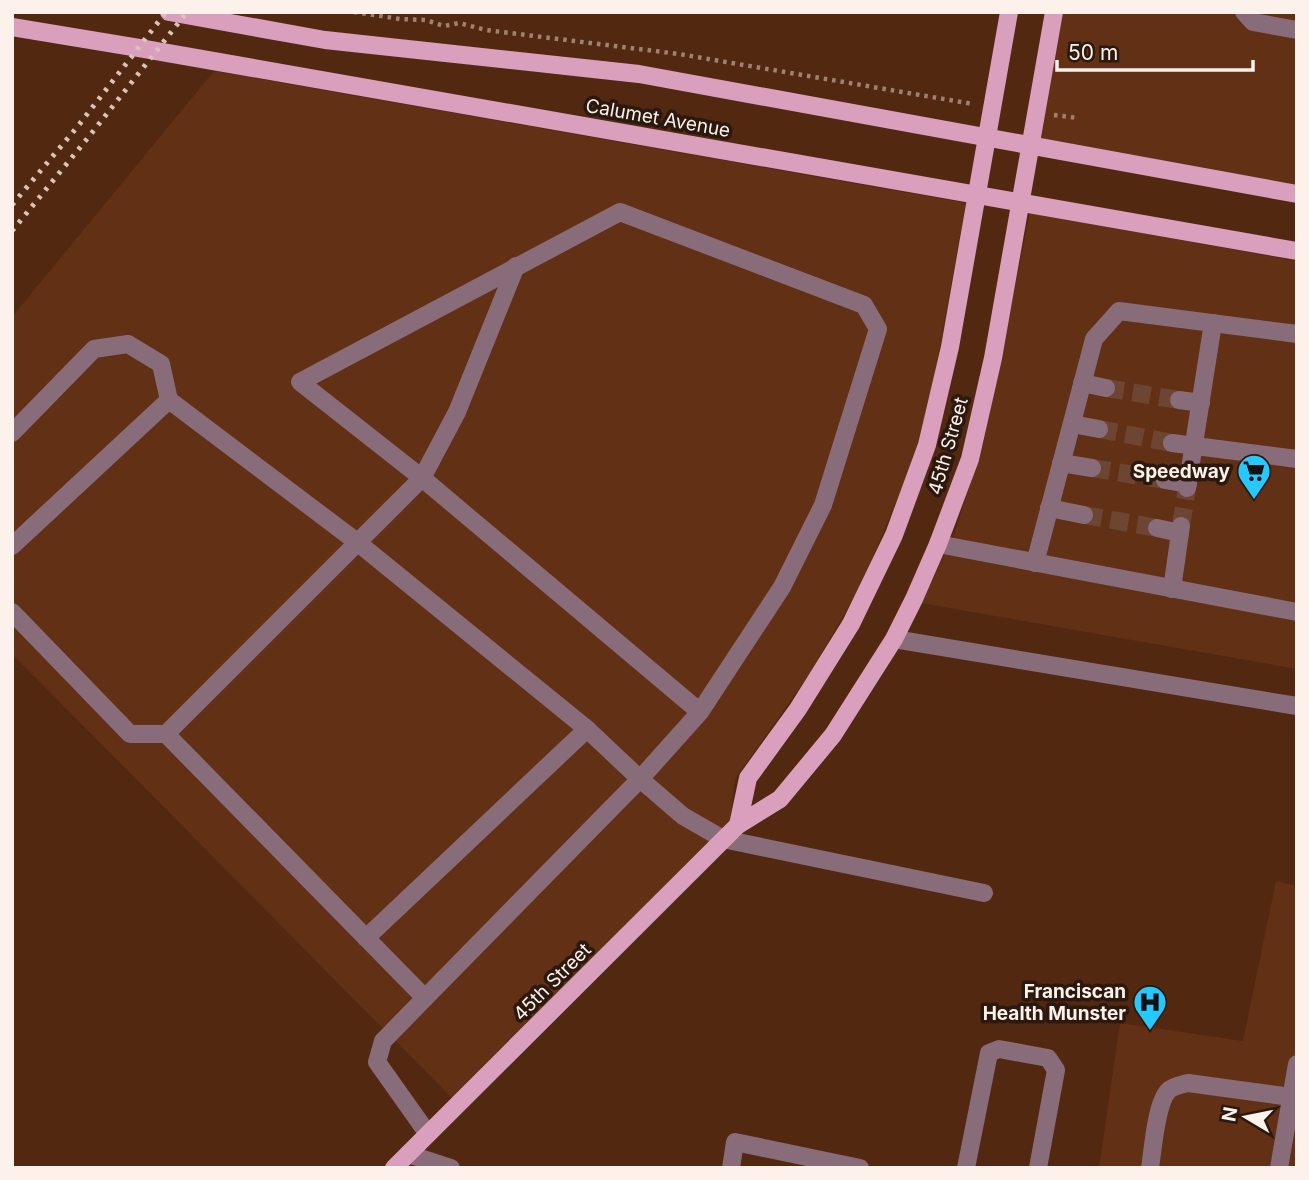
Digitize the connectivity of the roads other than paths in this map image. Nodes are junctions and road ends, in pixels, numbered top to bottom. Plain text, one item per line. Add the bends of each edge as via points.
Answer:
1 (169, 12) edge
2 (1009, 12) edge
3 (1055, 12) edge
4 (1244, 12) edge
5 (12, 27) edge
6 (1297, 30) edge
7 (986, 138) junction
8 (1030, 146) junction
9 (1297, 194) edge
10 (976, 195) junction
11 (1021, 203) junction
12 (1297, 251) edge
13 (516, 267) junction
14 (1213, 323) junction
15 (1297, 334) edge
16 (1082, 383) junction
17 (1106, 388) tunnel mouth
18 (169, 400) junction
19 (1179, 400) tunnel mouth
20 (1201, 404) junction
21 (1072, 424) junction
22 (1099, 429) tunnel mouth
23 (12, 433) edge
24 (1172, 443) tunnel mouth
25 (1194, 447) junction
26 (1297, 459) edge
27 (1061, 463) junction
28 (1092, 468) tunnel mouth
29 (422, 478) junction
30 (1165, 480) tunnel mouth
31 (1049, 508) junction
32 (1084, 514) tunnel mouth
33 (1157, 528) tunnel mouth
34 (357, 542) junction
35 (938, 544) junction
36 (12, 546) edge
37 (1035, 563) junction
38 (1172, 589) junction
39 (12, 612) edge
40 (1297, 612) edge
41 (894, 639) junction
42 (1297, 706) edge
43 (700, 712) junction
44 (587, 729) junction
45 (166, 734) junction
46 (640, 779) junction
47 (738, 825) junction
48 (723, 839) junction
49 (984, 893) dead end
50 (366, 938) junction
51 (425, 998) junction
52 (1297, 1064) edge
53 (1291, 1097) junction
54 (428, 1134) junction
55 (408, 1154) junction
56 (394, 1168) edge
57 (451, 1168) edge
58 (731, 1168) edge
59 (860, 1168) edge
60 (967, 1168) edge
61 (1038, 1168) edge
62 (1150, 1168) edge
63 (1279, 1168) edge

1 - 7 main road, Calumet Avenue via 325,40 639,74
2 - 7 main road, 45th Street
3 - 8 main road, 45th Street
4 - 6 lane via 1253,22
5 - 10 main road, Calumet Avenue
7 - 8 main road, Calumet Avenue
7 - 10 main road, 45th Street
8 - 9 main road, Calumet Avenue
8 - 11 main road, 45th Street
10 - 11 main road, Calumet Avenue
10 - 47 main road, 45th Street via 930,433 894,536 851,624 748,778
11 - 12 main road, Calumet Avenue
11 - 35 main road, 45th Street via 970,459
13 - 29 lane via 457,412
13 - 29 lane via 300,382
13 - 43 lane via 620,212 864,305 878,329 823,505 782,587
14 - 15 lane
14 - 16 lane via 1119,311 1094,339
14 - 20 lane
16 - 17 lane
16 - 21 lane
18 - 23 lane via 161,364 128,344 94,349
18 - 34 lane
18 - 36 lane
19 - 20 lane
20 - 25 lane
21 - 22 lane
21 - 27 lane
24 - 25 lane
25 - 26 lane
25 - 30 lane via 1188,486
27 - 28 lane
27 - 31 lane
29 - 34 lane
29 - 43 lane
31 - 32 lane
31 - 37 lane
33 - 38 lane via 1181,529
34 - 44 lane
34 - 45 lane
35 - 37 lane
35 - 41 main road, 45th Street
37 - 38 lane
38 - 40 lane
39 - 45 lane via 130,734
41 - 42 lane
41 - 47 main road, 45th Street via 833,735 780,799
43 - 46 lane
44 - 46 lane
44 - 50 lane
45 - 50 lane
46 - 48 lane via 683,816
46 - 51 lane
47 - 48 main road, 45th Street
48 - 49 lane
48 - 54 main road, 45th Street
50 - 51 lane
51 - 54 lane via 383,1041 377,1062
52 - 53 lane
53 - 62 lane via 1188,1083 1176,1086 1160,1104
53 - 63 lane
54 - 55 main road, 45th Street
55 - 56 main road, 45th Street
55 - 57 lane
58 - 59 lane via 735,1142
60 - 61 lane via 989,1054 999,1049 1048,1058 1056,1070

